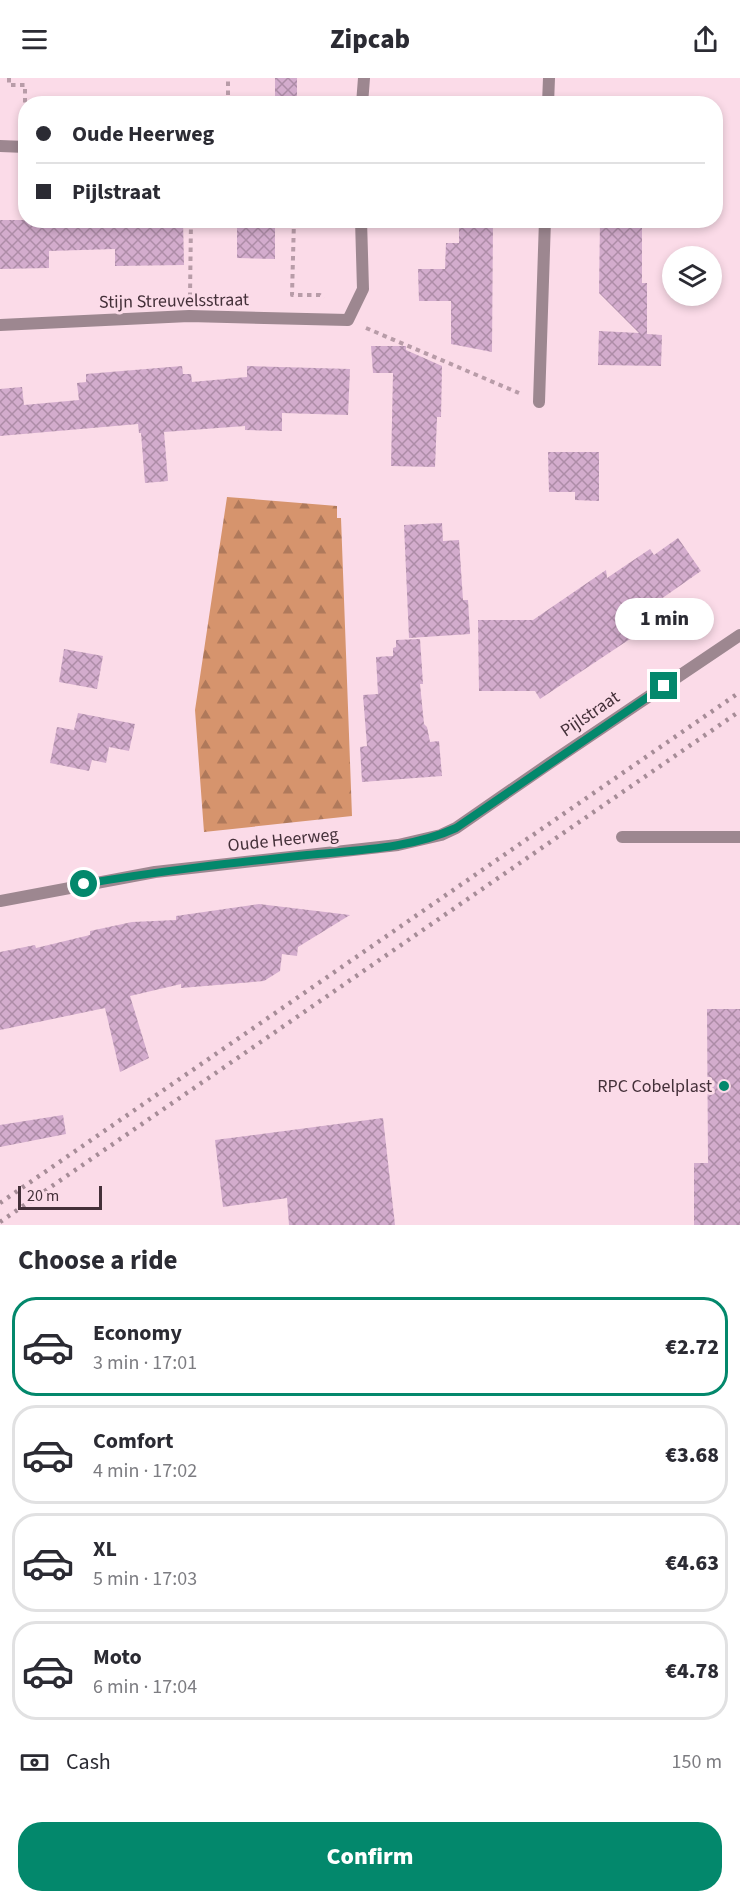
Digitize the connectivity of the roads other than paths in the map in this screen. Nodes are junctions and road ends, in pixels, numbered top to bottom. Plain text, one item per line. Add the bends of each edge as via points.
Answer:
1 (364, 78) edge
2 (549, 78) edge
3 (363, 96) edge
4 (548, 96) edge
5 (0, 146) edge
6 (18, 147) edge
7 (361, 228) edge
8 (545, 228) edge
9 (0, 325) edge
10 (539, 402) road end
11 (740, 635) edge
12 (550, 763) joint
13 (622, 837) dead end
14 (740, 837) edge
15 (0, 901) edge

1 - 3 street
2 - 4 street
5 - 6 street
7 - 9 street, Stijn Streuvelsstraat via 363,289 348,320 189,316
8 - 10 street
11 - 12 street, Pijlstraat
12 - 15 street, Oude Heerweg via 441,835 398,845 155,872
13 - 14 street

